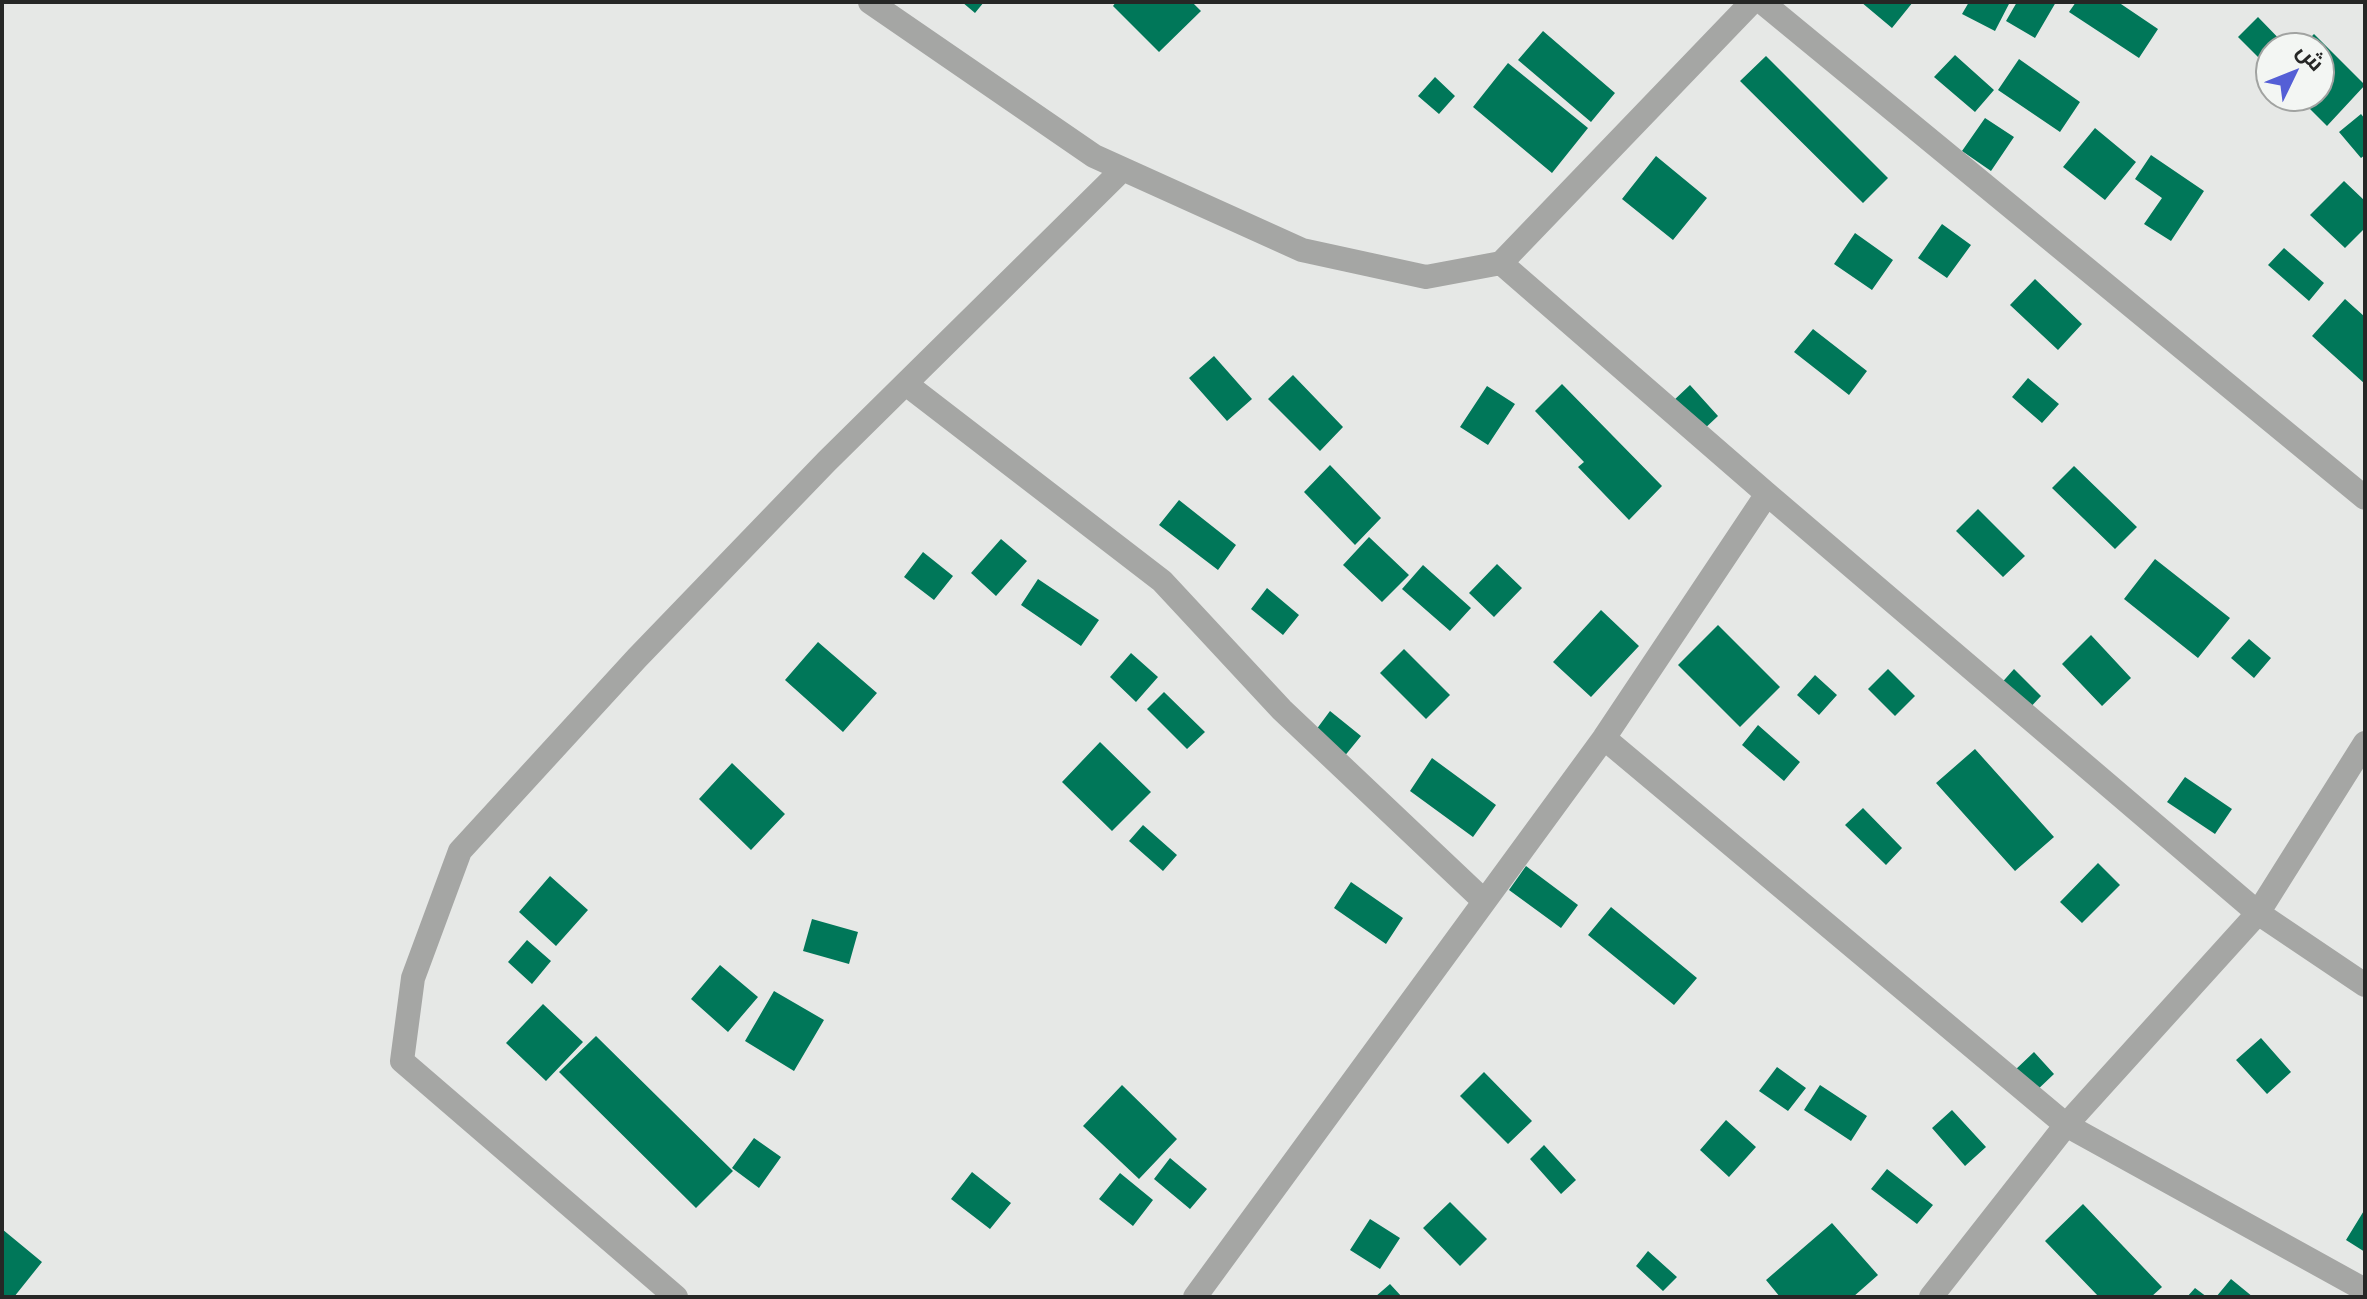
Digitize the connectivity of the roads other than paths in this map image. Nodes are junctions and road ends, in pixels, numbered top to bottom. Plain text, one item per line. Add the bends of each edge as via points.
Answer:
1 (870, 2) edge
2 (1752, 2) edge
3 (1762, 2) edge
4 (1123, 169) junction
5 (1501, 263) junction
6 (906, 384) junction
7 (1767, 494) junction
8 (2365, 498) edge
9 (1604, 738) junction
10 (2365, 743) edge
11 (1484, 901) junction
12 (2258, 913) junction
13 (2365, 985) edge
14 (2066, 1125) junction
15 (2365, 1290) edge
16 (676, 1297) edge
17 (1195, 1297) edge
18 (1931, 1297) edge

1 - 4 street via 1094,156
2 - 5 street
3 - 8 street
4 - 5 street via 1302,250 1426,277
4 - 6 street
5 - 7 street
6 - 11 street via 1162,581 1282,710
6 - 16 street via 637,658 460,851 413,978 402,1061
7 - 9 street
7 - 12 street
9 - 11 street
9 - 14 street
10 - 12 street
11 - 17 street
12 - 13 street
12 - 14 street
14 - 15 street
14 - 18 street

